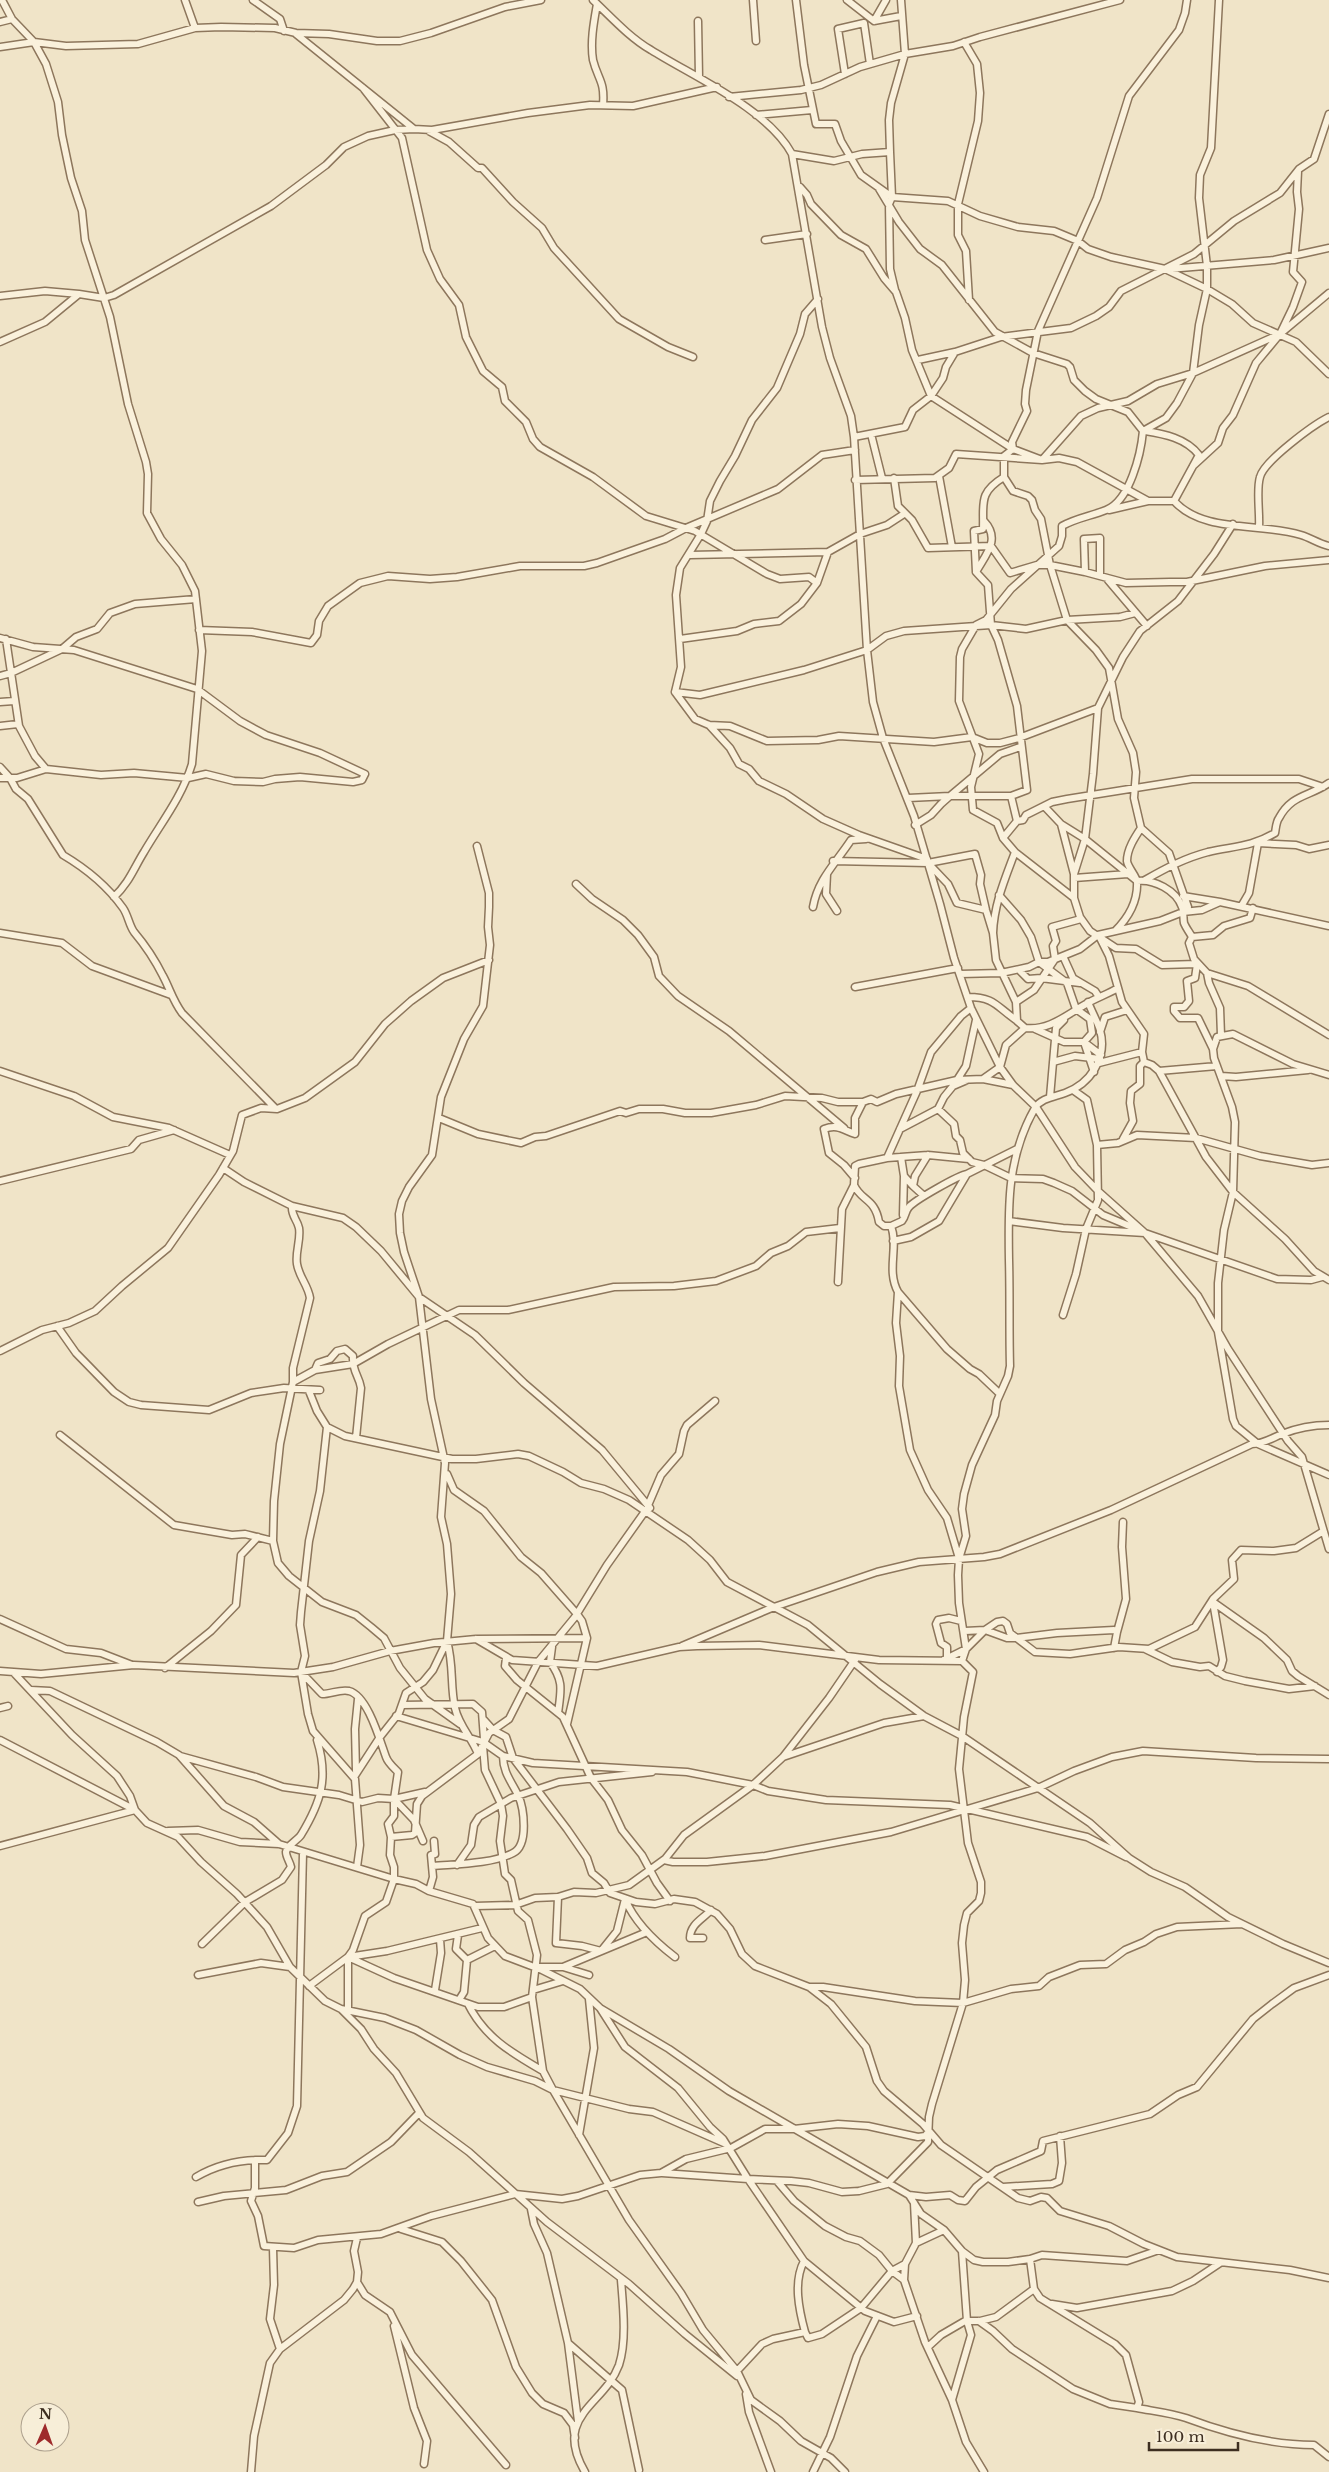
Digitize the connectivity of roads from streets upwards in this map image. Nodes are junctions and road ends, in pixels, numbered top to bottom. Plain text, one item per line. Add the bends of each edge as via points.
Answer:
1 (2, 0) edge
2 (185, 0) edge
3 (253, 0) edge
4 (541, 0) edge
5 (753, 0) edge
6 (796, 0) edge
7 (847, 0) edge
8 (886, 0) edge
9 (901, 0) edge
10 (1120, 0) edge
11 (1187, 0) edge
12 (1219, 0) edge
13 (595, 2) edge
14 (902, 16) junction
15 (12, 19) junction
16 (698, 21) dead end
17 (874, 21) junction
18 (0, 22) edge
19 (195, 28) junction
20 (284, 31) junction
21 (296, 33) junction
22 (756, 41) dead end
23 (34, 42) junction
24 (964, 42) junction
25 (0, 47) edge
26 (905, 54) junction
27 (870, 64) junction
28 (845, 74) junction
29 (699, 77) junction
30 (717, 87) junction
31 (363, 88) junction
32 (808, 88) junction
33 (729, 97) junction
34 (603, 106) junction
35 (812, 110) junction
36 (1329, 114) edge
37 (756, 115) junction
38 (414, 129) junction
39 (395, 130) junction
40 (428, 130) junction
41 (890, 152) junction
42 (792, 154) junction
43 (850, 156) junction
44 (1298, 169) junction
45 (800, 186) junction
46 (878, 187) junction
47 (892, 196) junction
48 (889, 204) junction
49 (958, 204) junction
50 (807, 234) junction
51 (765, 240) dead end
52 (1078, 241) junction
53 (1203, 245) junction
54 (1329, 248) edge
55 (1294, 254) junction
56 (1207, 266) junction
57 (1165, 269) junction
58 (1207, 288) junction
59 (896, 292) junction
60 (1329, 293) edge
61 (79, 294) junction
62 (0, 296) edge
63 (104, 298) junction
64 (818, 299) junction
65 (970, 301) junction
66 (1038, 331) junction
67 (1280, 334) junction
68 (1003, 336) junction
69 (0, 342) edge
70 (956, 352) junction
71 (1033, 353) junction
72 (693, 356) dead end
73 (918, 360) junction
74 (1193, 373) junction
75 (1329, 374) edge
76 (931, 396) junction
77 (1112, 404) junction
78 (1329, 417) edge
79 (1143, 430) junction
80 (871, 434) junction
81 (854, 438) junction
82 (1013, 449) junction
83 (855, 450) junction
84 (1004, 456) junction
85 (1042, 460) junction
86 (1193, 466) junction
87 (939, 476) junction
88 (882, 478) junction
89 (894, 478) junction
90 (1004, 478) junction
91 (855, 480) junction
92 (1126, 488) junction
93 (1148, 501) junction
94 (1174, 501) junction
95 (1109, 510) junction
96 (904, 514) junction
97 (707, 521) junction
98 (984, 521) junction
99 (1233, 524) junction
100 (1259, 527) junction
101 (686, 528) junction
102 (701, 534) junction
103 (860, 534) junction
104 (991, 546) junction
105 (1329, 546) edge
106 (952, 547) junction
107 (974, 547) junction
108 (828, 552) junction
109 (736, 554) junction
110 (690, 555) junction
111 (1050, 555) junction
112 (1329, 560) edge
113 (1037, 565) junction
114 (1050, 565) junction
115 (976, 572) junction
116 (1085, 572) junction
117 (1103, 577) junction
118 (1196, 580) junction
119 (817, 583) junction
120 (196, 599) junction
121 (1135, 613) junction
122 (990, 614) junction
123 (1067, 620) junction
124 (976, 625) junction
125 (991, 625) junction
126 (1147, 626) junction
127 (199, 630) junction
128 (3, 639) edge
129 (680, 639) junction
130 (62, 649) junction
131 (867, 650) junction
132 (11, 673) junction
133 (0, 676) edge
134 (1110, 681) junction
135 (197, 689) junction
136 (675, 692) junction
137 (14, 701) junction
138 (0, 702) edge
139 (1098, 708) junction
140 (18, 724) junction
141 (709, 725) junction
142 (0, 726) edge
143 (972, 737) junction
144 (883, 738) junction
145 (1019, 738) junction
146 (1020, 747) junction
147 (0, 767) edge
148 (46, 769) junction
149 (975, 775) junction
150 (0, 778) edge
151 (10, 778) junction
152 (188, 778) junction
153 (1326, 785) edge
154 (1134, 790) junction
155 (950, 796) junction
156 (971, 796) junction
157 (1011, 796) junction
158 (1089, 796) junction
159 (908, 798) junction
160 (1044, 806) junction
161 (1017, 821) junction
162 (1061, 824) junction
163 (915, 825) junction
164 (1141, 828) junction
165 (1003, 838) junction
166 (874, 839) junction
167 (1085, 839) junction
168 (1258, 843) junction
169 (477, 846) dead end
170 (1329, 846) edge
171 (1014, 852) junction
172 (833, 861) junction
173 (927, 861) junction
174 (1174, 864) junction
175 (827, 870) junction
176 (1128, 874) junction
177 (1074, 876) junction
178 (1145, 880) junction
179 (1137, 881) junction
180 (576, 884) dead end
181 (999, 895) junction
182 (1175, 895) junction
183 (1185, 896) junction
184 (114, 897) junction
185 (1074, 898) junction
186 (1220, 902) junction
187 (1242, 905) junction
188 (813, 907) dead end
189 (1253, 908) junction
190 (986, 910) junction
191 (837, 912) dead end
192 (1183, 912) junction
193 (1081, 919) junction
194 (1329, 926) edge
195 (1115, 932) junction
196 (994, 933) junction
197 (0, 934) edge
198 (1098, 935) junction
199 (1192, 937) junction
200 (1063, 956) junction
201 (1055, 959) junction
202 (489, 960) junction
203 (1039, 962) junction
204 (1197, 964) junction
205 (1019, 970) junction
206 (1046, 970) junction
207 (959, 971) junction
208 (1001, 973) junction
209 (1207, 973) junction
210 (1041, 978) junction
211 (1067, 983) junction
212 (1080, 983) junction
213 (855, 987) dead end
214 (1118, 988) junction
215 (171, 995) junction
216 (968, 997) junction
217 (1099, 997) junction
218 (1016, 1002) junction
219 (1088, 1002) junction
220 (971, 1008) junction
221 (1076, 1009) junction
222 (1127, 1010) junction
223 (1066, 1017) junction
224 (976, 1018) junction
225 (1017, 1021) junction
226 (1025, 1028) junction
227 (1035, 1029) junction
228 (1100, 1032) junction
229 (1221, 1035) junction
230 (1329, 1035) edge
231 (1056, 1038) junction
232 (1084, 1042) junction
233 (1213, 1049) junction
234 (1142, 1052) junction
235 (1088, 1056) junction
236 (1100, 1059) junction
237 (1053, 1062) junction
238 (1144, 1062) junction
239 (1217, 1066) junction
240 (1000, 1067) junction
241 (1309, 1070) junction
242 (0, 1071) edge
243 (1158, 1071) junction
244 (1094, 1072) junction
245 (1329, 1075) edge
246 (1220, 1076) junction
247 (983, 1079) junction
248 (957, 1080) junction
249 (967, 1080) junction
250 (1012, 1085) junction
251 (1073, 1090) junction
252 (917, 1091) junction
253 (1050, 1097) junction
254 (810, 1098) junction
255 (863, 1102) junction
256 (1036, 1107) junction
257 (276, 1109) junction
258 (938, 1109) junction
259 (439, 1118) junction
260 (844, 1128) junction
261 (900, 1129) junction
262 (174, 1130) junction
263 (1196, 1138) junction
264 (1123, 1140) junction
265 (1097, 1145) junction
266 (1233, 1148) junction
267 (1018, 1149) junction
268 (230, 1155) junction
269 (928, 1155) junction
270 (901, 1157) junction
271 (888, 1158) junction
272 (970, 1159) junction
273 (1329, 1164) edge
274 (984, 1165) junction
275 (223, 1168) junction
276 (967, 1174) junction
277 (904, 1176) junction
278 (1011, 1178) junction
279 (0, 1181) edge
280 (855, 1182) junction
281 (913, 1186) junction
282 (1098, 1191) junction
283 (1233, 1192) junction
284 (923, 1195) junction
285 (292, 1206) junction
286 (1095, 1208) junction
287 (902, 1221) junction
288 (1009, 1221) junction
289 (891, 1226) junction
290 (840, 1228) junction
291 (1086, 1229) junction
292 (1144, 1232) junction
293 (893, 1241) junction
294 (1220, 1259) junction
295 (1322, 1277) junction
296 (1329, 1280) edge
297 (838, 1282) dead end
298 (898, 1292) junction
299 (419, 1297) junction
300 (1063, 1315) dead end
301 (446, 1316) junction
302 (58, 1326) junction
303 (422, 1328) junction
304 (1218, 1332) junction
305 (0, 1350) edge
306 (353, 1364) junction
307 (315, 1370) junction
308 (293, 1382) junction
309 (291, 1389) junction
310 (320, 1390) dead end
311 (309, 1391) junction
312 (1000, 1394) junction
313 (715, 1401) dead end
314 (1329, 1425) edge
315 (327, 1427) junction
316 (1284, 1433) junction
317 (60, 1435) dead end
318 (356, 1438) junction
319 (1258, 1444) junction
320 (444, 1456) junction
321 (1305, 1464) junction
322 (446, 1473) junction
323 (1329, 1474) edge
324 (647, 1508) junction
325 (1122, 1522) dead end
326 (1322, 1532) junction
327 (258, 1538) junction
328 (273, 1542) junction
329 (1329, 1549) edge
330 (959, 1559) junction
331 (304, 1588) junction
332 (1213, 1602) junction
333 (774, 1607) junction
334 (577, 1614) junction
335 (0, 1619) edge
336 (961, 1621) junction
337 (985, 1630) junction
338 (965, 1632) junction
339 (1116, 1632) junction
340 (587, 1638) junction
341 (1016, 1638) junction
342 (476, 1639) junction
343 (555, 1640) junction
344 (447, 1642) junction
345 (679, 1647) junction
346 (1114, 1648) junction
347 (1144, 1648) junction
348 (966, 1649) junction
349 (390, 1651) junction
350 (506, 1658) junction
351 (853, 1659) junction
352 (946, 1659) junction
353 (962, 1661) junction
354 (538, 1662) junction
355 (550, 1662) junction
356 (580, 1664) junction
357 (134, 1665) junction
358 (165, 1668) junction
359 (0, 1671) edge
360 (301, 1672) junction
361 (1217, 1672) junction
362 (14, 1674) junction
363 (1315, 1686) junction
364 (525, 1687) junction
365 (414, 1688) junction
366 (31, 1690) junction
367 (1329, 1696) edge
368 (358, 1699) junction
369 (454, 1703) junction
370 (402, 1705) junction
371 (432, 1705) junction
372 (8, 1706) dead end
373 (0, 1708) edge
374 (558, 1713) junction
375 (396, 1716) junction
376 (924, 1716) junction
377 (484, 1720) junction
378 (460, 1724) junction
379 (567, 1724) junction
380 (493, 1730) junction
381 (316, 1736) junction
382 (962, 1736) junction
383 (380, 1737) junction
384 (469, 1738) junction
385 (0, 1740) edge
386 (484, 1741) junction
387 (478, 1754) junction
388 (179, 1755) junction
389 (503, 1756) junction
390 (783, 1757) junction
391 (513, 1758) junction
392 (1329, 1759) edge
393 (585, 1766) junction
394 (658, 1771) junction
395 (355, 1775) junction
396 (592, 1778) junction
397 (753, 1785) junction
398 (1038, 1788) junction
399 (537, 1789) junction
400 (429, 1791) junction
401 (321, 1794) junction
402 (518, 1796) junction
403 (394, 1799) junction
404 (358, 1802) junction
405 (500, 1804) junction
406 (965, 1809) junction
407 (135, 1810) junction
408 (415, 1826) junction
409 (168, 1831) junction
410 (391, 1837) junction
411 (434, 1840) dead end
412 (423, 1841) dead end
413 (279, 1844) junction
414 (0, 1846) edge
415 (288, 1848) junction
416 (303, 1853) junction
417 (501, 1856) junction
418 (1129, 1858) junction
419 (664, 1860) junction
420 (456, 1865) junction
421 (433, 1866) junction
422 (357, 1867) junction
423 (650, 1870) junction
424 (394, 1879) junction
425 (607, 1890) junction
426 (429, 1891) junction
427 (558, 1897) junction
428 (625, 1899) junction
429 (670, 1901) junction
430 (245, 1902) junction
431 (515, 1905) junction
432 (475, 1906) junction
433 (711, 1910) junction
434 (692, 1924) junction
435 (1243, 1924) junction
436 (482, 1928) junction
437 (647, 1932) junction
438 (458, 1935) junction
439 (703, 1938) dead end
440 (440, 1939) junction
441 (688, 1942) dead end
442 (202, 1944) dead end
443 (495, 1946) junction
444 (601, 1951) junction
445 (348, 1957) junction
446 (675, 1957) dead end
447 (467, 1960) junction
448 (1329, 1963) edge
449 (290, 1967) junction
450 (563, 1967) junction
451 (536, 1968) junction
452 (198, 1975) dead end
453 (589, 1975) dead end
454 (1329, 1976) edge
455 (300, 1979) junction
456 (563, 1981) junction
457 (309, 1986) junction
458 (809, 1987) junction
459 (435, 1990) junction
460 (532, 1994) junction
461 (588, 1998) junction
462 (459, 2000) junction
463 (963, 2003) junction
464 (468, 2004) junction
465 (600, 2008) junction
466 (341, 2009) junction
467 (348, 2009) junction
468 (543, 2072) junction
469 (553, 2090) junction
470 (585, 2098) junction
471 (419, 2113) junction
472 (794, 2129) junction
473 (930, 2131) junction
474 (579, 2135) junction
475 (1060, 2136) junction
476 (728, 2146) junction
477 (255, 2160) junction
478 (661, 2173) junction
479 (196, 2177) dead end
480 (987, 2177) junction
481 (748, 2179) junction
482 (777, 2181) junction
483 (887, 2184) junction
484 (611, 2186) junction
485 (1003, 2187) junction
486 (254, 2193) junction
487 (515, 2194) junction
488 (909, 2196) junction
489 (198, 2202) dead end
490 (914, 2202) junction
491 (530, 2208) junction
492 (401, 2229) junction
493 (944, 2230) junction
494 (357, 2238) junction
495 (916, 2243) junction
496 (274, 2248) junction
497 (962, 2250) junction
498 (1159, 2250) junction
499 (1030, 2259) junction
500 (804, 2261) junction
501 (1220, 2263) junction
502 (905, 2264) junction
503 (892, 2271) junction
504 (1329, 2278) edge
505 (621, 2280) junction
506 (904, 2280) junction
507 (357, 2282) junction
508 (1034, 2289) junction
509 (1051, 2304) junction
510 (861, 2308) junction
511 (391, 2315) junction
512 (877, 2316) junction
513 (917, 2316) junction
514 (967, 2321) junction
515 (979, 2321) junction
516 (805, 2332) junction
517 (568, 2343) junction
518 (929, 2346) junction
519 (280, 2349) junction
520 (738, 2375) junction
521 (612, 2380) junction
522 (745, 2390) junction
523 (952, 2400) junction
524 (1137, 2408) junction
525 (578, 2422) junction
526 (576, 2438) junction
527 (824, 2453) junction
528 (1329, 2457) edge
529 (424, 2464) dead end
530 (506, 2465) dead end
531 (639, 2470) dead end
532 (251, 2472) edge
533 (586, 2472) edge
534 (771, 2472) edge
535 (813, 2472) edge
536 (845, 2472) edge
537 (984, 2472) edge

1 - 15 street
2 - 19 street
3 - 20 street via 280,19
4 - 21 street via 505,7 400,41
5 - 22 street
6 - 32 street
7 - 17 street
8 - 17 street
9 - 14 street
10 - 24 street
11 - 52 street via 1179,30 1130,96 1097,198
12 - 53 street via 1211,148 1200,175
13 - 29 street via 650,50
13 - 34 street via 593,60 604,88
14 - 17 street
14 - 26 street
15 - 18 street
15 - 23 street
16 - 29 street
19 - 20 street via 275,28
19 - 23 street via 138,44 66,46
20 - 21 street
21 - 31 street
23 - 25 street
23 - 63 street via 46,64 58,102 71,178 82,211 85,240
24 - 26 street
24 - 49 street via 977,64 980,93 978,121
26 - 27 street
26 - 41 street via 891,103
27 - 28 street
27 - 28 street via 864,23 838,29
28 - 32 street
29 - 30 street
30 - 33 street
30 - 34 street via 633,106
31 - 38 street
31 - 39 street
32 - 33 street
32 - 35 street
33 - 37 street
34 - 40 street via 528,113
35 - 37 street
35 - 43 street via 816,124 835,124
36 - 44 street via 1314,159
37 - 42 street via 786,141
38 - 39 street
38 - 40 street
39 - 63 street via 368,136 344,147 271,206 154,274
39 - 101 street via 402,138 427,250 440,279 459,305 466,338 483,371 502,387 505,401 526,422 533,439 546,451 593,477 646,516
40 - 72 street via 482,168 542,228 554,248 619,319 668,347
41 - 43 street
41 - 47 street
42 - 43 street via 834,161
42 - 45 street
43 - 46 street via 861,175
44 - 53 street via 1280,193 1234,221
44 - 55 street via 1299,209
45 - 50 street
45 - 59 street via 811,204 841,234 866,249
46 - 47 street
46 - 48 street
47 - 48 street
47 - 49 street
48 - 59 street via 890,269
48 - 65 street via 920,249 942,265
49 - 52 street via 980,216 1018,227 1054,231
49 - 65 street via 958,235 966,250
50 - 51 street
50 - 64 street
52 - 57 street via 1088,249 1110,257
52 - 66 street
53 - 56 street
53 - 57 street via 1194,254
54 - 55 street
55 - 56 street via 1274,260
55 - 67 street via 1293,272 1302,282
56 - 57 street
56 - 58 street
57 - 58 street
57 - 66 street via 1121,291 1109,306 1085,322 1071,328
58 - 67 street via 1253,323
58 - 74 street
59 - 73 street via 912,350
60 - 67 street
61 - 62 street via 45,291
61 - 63 street
61 - 69 street via 45,322
63 - 120 street via 116,337 128,404 146,462 147,513 194,586
64 - 81 street via 830,358 851,416
64 - 97 street via 805,314 777,388 752,420 720,481 710,501
65 - 68 street via 995,332
66 - 68 street
66 - 71 street
67 - 74 street
67 - 75 street via 1296,342
67 - 86 street via 1256,362 1218,444
68 - 70 street
68 - 71 street
70 - 73 street
70 - 76 street
71 - 77 street via 1067,364 1074,380 1085,391
71 - 82 street via 1026,390 1027,410 1012,442
73 - 76 street
74 - 77 street via 1157,384 1128,401
74 - 79 street via 1166,418
76 - 80 street via 913,410 904,427
76 - 82 street
77 - 79 street via 1128,412
77 - 85 street via 1081,416
78 - 100 street via 1301,435 1260,476
79 - 86 street via 1166,434 1194,448 1199,455
79 - 92 street via 1136,470
80 - 81 street
80 - 88 street
81 - 83 street
82 - 84 street
82 - 85 street
83 - 91 street
83 - 97 street via 822,454 778,489
84 - 85 street
84 - 87 street via 956,454 950,468
84 - 90 street
85 - 92 street via 1059,458 1077,462
86 - 94 street
87 - 89 street
87 - 106 street
88 - 89 street
88 - 91 street
89 - 96 street via 898,506
90 - 98 street via 994,483 982,499
90 - 111 street via 1013,491 1032,500 1041,519
91 - 103 street
92 - 93 street
92 - 95 street
93 - 94 street
93 - 95 street
94 - 99 street via 1180,508 1201,518 1222,526
95 - 111 street via 1074,519 1062,526 1058,546
96 - 103 street via 875,531
96 - 106 street via 912,520 928,548
97 - 101 street
97 - 102 street
98 - 104 street via 993,535
98 - 107 street via 983,529 974,531
99 - 100 street
99 - 118 street
100 - 105 street via 1300,535
101 - 102 street
101 - 127 street via 656,543 584,566 520,566 430,579 388,576 360,583 328,606 311,643 252,632
102 - 109 street
102 - 110 street
103 - 108 street
103 - 131 street
104 - 107 street
104 - 113 street via 1010,573
104 - 115 street
106 - 107 street
107 - 115 street
108 - 109 street
108 - 119 street
109 - 110 street
109 - 119 street via 780,579 809,577
110 - 129 street via 680,568 676,595
111 - 113 street
111 - 114 street
112 - 118 street via 1264,566
113 - 114 street
113 - 122 street
114 - 116 street
114 - 123 street
115 - 122 street via 988,585
116 - 117 street
116 - 117 street via 1084,539 1100,538
117 - 118 street via 1136,584
117 - 121 street
118 - 126 street via 1178,601
119 - 129 street via 801,604 780,621
120 - 127 street
120 - 130 street via 135,604 110,613 97,629 76,637
121 - 123 street
121 - 126 street
122 - 124 street
122 - 125 street
123 - 125 street via 1026,629
123 - 134 street via 1109,668
124 - 125 street
124 - 131 street via 904,630 886,636
124 - 143 street via 960,657 959,701
125 - 145 street via 1017,706
126 - 134 street via 1132,642
127 - 135 street via 202,651
128 - 130 street via 33,647
128 - 132 street
129 - 136 street via 681,667
130 - 132 street
130 - 135 street
131 - 136 street via 726,690 700,695
131 - 144 street via 873,702
132 - 133 street
132 - 137 street
134 - 139 street
134 - 154 street via 1118,719 1133,753
135 - 152 street via 192,764
135 - 152 street via 240,721 365,774 364,778 353,782 300,777 263,782 234,781 206,774
136 - 141 street via 695,719
137 - 138 street
137 - 140 street
139 - 145 street
139 - 158 street
140 - 142 street
140 - 148 street
141 - 144 street via 730,726 767,741 818,740 839,736
141 - 166 street via 730,748 739,764 749,769 759,781 786,794 823,819
143 - 144 street via 934,742
143 - 145 street via 987,743
143 - 149 street via 979,754
144 - 159 street
145 - 146 street
146 - 149 street via 1000,754
146 - 157 street via 1026,790
147 - 151 street
148 - 151 street
148 - 152 street via 100,775 147,773
149 - 155 street
149 - 156 street
150 - 151 street
151 - 184 street via 63,855
152 - 184 street via 126,886
153 - 154 street via 1299,779 1192,779
153 - 168 street via 1288,804 1277,820 1274,833
154 - 158 street
154 - 164 street
155 - 156 street
155 - 159 street
155 - 163 street via 931,816
156 - 157 street
156 - 165 street via 973,810 997,822
157 - 161 street
158 - 160 street
158 - 167 street
159 - 163 street
160 - 161 street
160 - 162 street
161 - 165 street
162 - 167 street
162 - 177 street
163 - 173 street
164 - 174 street via 1162,846
164 - 179 street via 1127,862
165 - 171 street
166 - 172 street via 850,840
166 - 173 street
167 - 176 street
167 - 177 street
168 - 170 street via 1309,849
168 - 174 street
168 - 187 street via 1249,893
169 - 202 street via 488,894
171 - 181 street
171 - 185 street
172 - 173 street
172 - 175 street
173 - 190 street via 948,884 957,903
173 - 190 street via 947,861 975,854
173 - 207 street
174 - 178 street
174 - 183 street
175 - 188 street via 815,892
175 - 191 street via 826,894
176 - 177 street
176 - 179 street
177 - 185 street
178 - 179 street
178 - 182 street via 1159,884
179 - 195 street via 1129,915
180 - 254 street via 638,935 654,958 660,976 678,996 729,1031
181 - 196 street
181 - 203 street via 1021,920
182 - 183 street
182 - 192 street
183 - 186 street
183 - 192 street via 1188,907
184 - 215 street via 159,969
185 - 193 street
186 - 187 street
186 - 192 street via 1202,910
187 - 189 street
189 - 194 street
189 - 199 street via 1246,921 1224,926 1213,935
190 - 196 street
192 - 195 street
192 - 199 street via 1184,923
193 - 198 street via 1090,931
193 - 201 street via 1052,927 1056,941 1053,946
195 - 198 street
196 - 208 street via 996,960
197 - 215 street via 62,943 92,966
198 - 200 street via 1080,949
198 - 204 street via 1116,948 1136,949 1162,964
198 - 214 street via 1109,956
199 - 204 street via 1189,943
200 - 201 street
200 - 212 street via 1073,978
201 - 203 street
201 - 206 street
202 - 257 street via 443,978 395,1014 346,1070 305,1098
202 - 259 street via 483,1006 464,1039 455,1068 446,1083
203 - 205 street
203 - 206 street
204 - 209 street
204 - 233 street via 1194,978 1187,981 1189,1001 1184,1007 1174,1007 1174,1011 1180,1018 1198,1018
205 - 208 street
205 - 210 street via 1028,979
206 - 210 street
206 - 211 street
207 - 208 street
207 - 213 street
207 - 216 street
208 - 218 street
209 - 229 street via 1220,1008
209 - 230 street via 1248,986
210 - 211 street
210 - 218 street via 1034,990
211 - 212 street
211 - 221 street
212 - 217 street
214 - 217 street
214 - 222 street
215 - 257 street via 182,1013
216 - 220 street
216 - 225 street via 980,996 994,1002
217 - 219 street
218 - 225 street
219 - 221 street
219 - 228 street
220 - 224 street
220 - 252 street via 930,1052
221 - 223 street
221 - 232 street via 1090,1020 1092,1033
222 - 228 street via 1105,1017
222 - 234 street via 1144,1034
223 - 227 street
223 - 231 street via 1056,1028
224 - 240 street
224 - 248 street via 966,1066
225 - 226 street
226 - 227 street
226 - 240 street via 1006,1045
227 - 231 street
228 - 236 street
229 - 233 street
229 - 241 street via 1232,1034
231 - 232 street via 1064,1042
231 - 237 street
232 - 235 street
232 - 236 street
233 - 239 street
234 - 236 street
234 - 238 street
235 - 236 street
235 - 237 street
235 - 244 street
236 - 244 street
237 - 253 street
238 - 243 street
238 - 264 street via 1140,1066 1140,1084 1131,1091 1133,1121
239 - 243 street
239 - 246 street
240 - 247 street
240 - 250 street
241 - 245 street
241 - 246 street
242 - 262 street via 74,1096 113,1117
243 - 263 street
244 - 251 street
246 - 266 street via 1234,1115
247 - 249 street
247 - 250 street
248 - 249 street
248 - 252 street
249 - 258 street via 953,1086
250 - 256 street
251 - 253 street
251 - 265 street via 1087,1100
252 - 255 street via 896,1094 877,1102 870,1099
252 - 261 street
253 - 256 street
254 - 255 street
254 - 259 street via 784,1096 711,1113 663,1109 620,1111 521,1143 478,1134
254 - 260 street
255 - 260 street via 855,1118 855,1134
256 - 267 street
256 - 282 street via 1075,1167
257 - 268 street via 261,1108 242,1115
258 - 261 street
258 - 272 street via 954,1124 961,1149
259 - 299 street via 432,1154 409,1187 399,1214 404,1252
260 - 280 street via 824,1130 824,1141 828,1153 844,1165
261 - 271 street
262 - 268 street
262 - 279 street via 139,1140 131,1148
263 - 264 street via 1137,1135
263 - 266 street
263 - 283 street
264 - 265 street
265 - 282 street
266 - 273 street via 1312,1165
266 - 283 street
267 - 274 street
267 - 278 street
268 - 275 street
269 - 270 street
269 - 272 street
269 - 281 street via 915,1176
270 - 271 street
270 - 277 street
271 - 280 street via 855,1166
272 - 274 street
274 - 276 street
274 - 278 street
275 - 285 street
275 - 302 street via 168,1248 95,1311
276 - 284 street
276 - 293 street via 939,1221 911,1237
277 - 281 street
277 - 287 street
278 - 286 street via 1054,1182
278 - 288 street
280 - 289 street via 877,1212 878,1222
280 - 290 street via 842,1209
281 - 284 street
282 - 286 street
282 - 292 street
283 - 294 street
283 - 295 street via 1286,1239
284 - 287 street via 910,1205
285 - 299 street via 343,1218 356,1227 381,1251
285 - 308 street via 299,1229 297,1264 310,1298
286 - 291 street
286 - 292 street
287 - 289 street
288 - 291 street
288 - 312 street via 1010,1366
289 - 293 street
290 - 297 street
290 - 301 street via 806,1232 756,1266 716,1281 674,1286 614,1287 508,1310 459,1310
291 - 292 street
291 - 300 street
292 - 294 street
292 - 304 street via 1198,1296
293 - 298 street via 891,1264
294 - 295 street via 1277,1279 1311,1280
294 - 304 street
295 - 296 street
298 - 312 street via 947,1350
298 - 330 street via 899,1386 907,1440 928,1490 947,1518
299 - 301 street
299 - 303 street
301 - 303 street
301 - 324 street via 475,1336 602,1450
302 - 305 street
302 - 309 street via 76,1353 114,1392 129,1402 208,1410 251,1393
303 - 306 street
303 - 320 street via 431,1399
304 - 316 street
304 - 319 street via 1233,1419 1236,1426
306 - 307 street
306 - 307 street via 353,1356 345,1349 318,1363
306 - 318 street via 361,1388
307 - 308 street
308 - 309 street
309 - 311 street
309 - 328 street via 280,1444 272,1518
310 - 311 street
311 - 315 street
312 - 330 street via 995,1415 966,1484 962,1509 966,1536
313 - 324 street via 687,1425 679,1454 661,1475
314 - 316 street
315 - 318 street via 338,1434
315 - 331 street
316 - 319 street
316 - 321 street
317 - 327 street via 174,1525
318 - 320 street
319 - 321 street
319 - 330 street via 1111,1510 1000,1554
320 - 322 street
320 - 324 street via 476,1459 518,1454 529,1456 581,1484 604,1489
321 - 323 street
321 - 326 street
322 - 334 street via 454,1490 484,1511 517,1552 541,1573
322 - 344 street via 441,1517 448,1544 451,1594
324 - 333 street via 704,1554 727,1582
324 - 334 street via 607,1564
325 - 339 street via 1126,1599
326 - 329 street
326 - 332 street via 1290,1550 1242,1550 1232,1560 1234,1579
327 - 328 street
327 - 358 street via 241,1555 236,1605 211,1631
328 - 331 street via 278,1563
330 - 333 street via 919,1562 877,1572
330 - 336 street
331 - 349 street via 322,1602 356,1615 384,1638
331 - 360 street via 300,1625 305,1656
332 - 347 street via 1195,1627 1159,1646
332 - 361 street via 1222,1654 1221,1667
332 - 363 street via 1264,1638 1287,1660 1292,1672
333 - 345 street
333 - 351 street via 803,1622
334 - 340 street
334 - 343 street
335 - 357 street via 66,1649 101,1653
336 - 338 street
336 - 352 street via 949,1618 938,1620 936,1624 941,1644 947,1648
337 - 338 street
337 - 341 street
337 - 341 street via 1003,1621
337 - 348 street
338 - 348 street
339 - 341 street
339 - 346 street
340 - 343 street
340 - 356 street
341 - 346 street via 1035,1652 1070,1654
342 - 343 street
342 - 344 street
342 - 350 street
343 - 354 street
343 - 355 street
344 - 349 street
344 - 365 street via 433,1670
344 - 369 street via 452,1661
345 - 351 street via 759,1645
345 - 356 street via 597,1666
346 - 347 street
347 - 361 street via 1172,1662 1209,1666
348 - 352 street
348 - 353 street
349 - 360 street via 336,1667
349 - 365 street
350 - 354 street
350 - 364 street via 505,1666
351 - 352 street
351 - 376 street
351 - 390 street via 829,1698
352 - 353 street
353 - 382 street via 973,1672
354 - 355 street
354 - 364 street
355 - 356 street
355 - 374 street via 559,1675
356 - 379 street
357 - 358 street
357 - 362 street
358 - 360 street
359 - 362 street
360 - 368 street via 322,1694 346,1690
360 - 381 street via 308,1714
361 - 363 street via 1289,1689
362 - 366 street
363 - 367 street
364 - 374 street
364 - 380 street via 509,1719
365 - 370 street via 406,1693
365 - 371 street
366 - 388 street via 50,1691
366 - 407 street via 72,1735 117,1776
368 - 383 street via 367,1709
368 - 395 street
369 - 371 street
369 - 377 street via 473,1704 482,1712
369 - 378 street
370 - 371 street
370 - 375 street
371 - 378 street
372 - 373 street
374 - 379 street
375 - 383 street
375 - 384 street
376 - 382 street
376 - 390 street via 884,1723
377 - 380 street
377 - 386 street
378 - 384 street
379 - 393 street
380 - 386 street
380 - 391 street via 506,1737
381 - 395 street
381 - 401 street via 324,1774
382 - 398 street
382 - 406 street via 959,1768
383 - 395 street
383 - 403 street via 386,1759 398,1772
384 - 386 street
384 - 387 street
385 - 407 street
386 - 387 street
386 - 389 street
386 - 405 street via 485,1770
387 - 400 street
388 - 401 street via 283,1787
388 - 413 street via 224,1806 254,1822
389 - 391 street
389 - 402 street via 505,1772
390 - 397 street
391 - 393 street via 533,1763
391 - 399 street
392 - 398 street via 1143,1751 1096,1763
393 - 394 street
393 - 396 street
394 - 396 street
394 - 397 street via 687,1772
395 - 404 street
396 - 399 street via 559,1782
396 - 423 street
397 - 406 street via 768,1791 826,1800 950,1805
397 - 419 street via 684,1835
398 - 406 street
398 - 418 street via 1090,1823
399 - 402 street
399 - 425 street via 568,1829 587,1858 592,1873
400 - 403 street
400 - 408 street via 417,1804
401 - 404 street via 339,1795
401 - 415 street via 300,1836
402 - 405 street
402 - 417 street via 524,1816 521,1839 516,1851
403 - 404 street
403 - 408 street via 410,1815
403 - 410 street via 394,1816 388,1824
404 - 422 street via 360,1845
405 - 417 street via 504,1826 500,1840
405 - 420 street via 480,1816 474,1825 471,1845
406 - 418 street via 1087,1837
406 - 419 street via 911,1827 828,1846 725,1861
406 - 463 street via 971,1858 981,1888 979,1901 966,1913 964,1925
407 - 409 street via 147,1823
407 - 414 street
408 - 410 street via 412,1835
408 - 412 street
409 - 413 street via 198,1830 240,1842
409 - 430 street
410 - 424 street
411 - 421 street
413 - 415 street
415 - 416 street
415 - 430 street via 286,1852 291,1867 282,1880
416 - 422 street
416 - 455 street
417 - 420 street
417 - 431 street via 505,1874 514,1889
418 - 435 street via 1185,1887
419 - 423 street
420 - 421 street
421 - 426 street
422 - 424 street
423 - 425 street via 629,1885
423 - 429 street
424 - 426 street
424 - 445 street via 386,1902 365,1916
425 - 427 street via 574,1892
425 - 428 street
426 - 432 street
427 - 431 street via 535,1898
427 - 444 street via 556,1943
428 - 429 street via 655,1904
428 - 437 street
428 - 444 street via 617,1931
429 - 433 street via 696,1902
430 - 442 street
430 - 449 street via 267,1926
431 - 432 street
431 - 451 street via 528,1920 537,1955
432 - 436 street
433 - 434 street
433 - 458 street via 730,1929 742,1954 755,1966
434 - 439 street via 690,1938
434 - 441 street via 687,1931
435 - 448 street
435 - 463 street via 1177,1926 1125,1950 1106,1964 1080,1965 1048,1977 1039,1986
436 - 438 street
436 - 443 street
437 - 444 street
437 - 446 street
438 - 440 street
438 - 447 street via 456,1949
440 - 445 street
440 - 459 street
443 - 447 street
443 - 451 street via 505,1956
444 - 450 street
445 - 457 street
445 - 459 street via 394,1978
445 - 467 street
447 - 462 street via 464,1992
449 - 452 street via 262,1964
449 - 455 street
450 - 451 street
450 - 453 street
451 - 456 street
451 - 460 street
454 - 475 street via 1294,1988 1253,2019 1197,2087 1178,2095 1150,2114
455 - 457 street
455 - 477 street via 297,2106 288,2134 267,2160
456 - 460 street
456 - 461 street via 580,1989
457 - 466 street via 325,2001
458 - 463 street via 914,2001
458 - 473 street via 832,2004 859,2036 884,2091
459 - 462 street
460 - 464 street via 504,2007
460 - 468 street
461 - 465 street
461 - 470 street via 594,2048
462 - 464 street
463 - 473 street via 950,2050 941,2069 929,2117
464 - 468 street via 477,2022 492,2037
465 - 472 street
465 - 476 street via 625,2047 678,2088
466 - 467 street
466 - 471 street via 396,2073
467 - 469 street via 416,2030 460,2056
468 - 469 street
469 - 470 street
469 - 474 street
470 - 474 street
470 - 476 street via 653,2112
471 - 486 street via 391,2142 347,2172 322,2176 286,2190
471 - 487 street via 470,2152
472 - 473 street via 838,2124 868,2126 918,2137
472 - 476 street via 765,2129
472 - 483 street
473 - 480 street via 941,2144
473 - 483 street via 928,2142
474 - 484 street
475 - 480 street via 1043,2141 1041,2151
475 - 485 street via 1062,2163 1059,2181
476 - 478 street via 686,2159
476 - 481 street
477 - 479 street via 211,2168
477 - 486 street
478 - 481 street
478 - 484 street via 640,2175
480 - 485 street
480 - 488 street via 965,2201 950,2195
481 - 482 street
481 - 500 street
482 - 483 street via 809,2183 850,2192
482 - 503 street via 794,2201 825,2226 860,2241 879,2255
483 - 488 street
484 - 487 street via 562,2199
484 - 520 street via 629,2220
485 - 498 street via 1018,2198 1030,2201 1047,2198 1060,2212 1109,2226
486 - 489 street
486 - 496 street via 251,2201 258,2216 264,2246
487 - 491 street via 523,2198
487 - 492 street via 432,2216
488 - 490 street
490 - 493 street via 921,2214
490 - 495 street
491 - 505 street
491 - 517 street via 547,2253
492 - 494 street
492 - 526 street via 442,2242 462,2261 492,2300 516,2367 532,2392 543,2404 564,2412 573,2425
493 - 495 street
493 - 497 street
494 - 496 street via 318,2240 294,2248
494 - 507 street via 354,2251
495 - 502 street
496 - 519 street via 270,2319
497 - 499 street via 974,2260 983,2262
497 - 514 street
498 - 499 street via 1127,2261 1042,2255
498 - 501 street via 1177,2257
499 - 508 street
500 - 510 street
500 - 516 street via 798,2272 799,2309
501 - 504 street via 1290,2270
501 - 509 street via 1172,2292 1077,2308
502 - 503 street
502 - 506 street
503 - 506 street
503 - 510 street
505 - 520 street
505 - 521 street via 624,2321 620,2363
506 - 513 street
507 - 511 street via 365,2295
507 - 519 street via 344,2300
508 - 509 street via 1040,2298
508 - 515 street via 996,2317
509 - 524 street via 1115,2344 1126,2355 1139,2402
510 - 512 street
510 - 516 street via 822,2334 808,2338
511 - 529 street via 414,2408 426,2441
511 - 530 street via 412,2356
512 - 513 street via 894,2322
512 - 527 street via 851,2370
513 - 518 street
514 - 515 street
514 - 518 street via 941,2335
514 - 523 street via 971,2335
515 - 524 street via 1012,2349 1073,2389 1110,2404
516 - 520 street via 762,2344
517 - 521 street via 592,2367
517 - 525 street
518 - 523 street
519 - 532 street via 270,2363 254,2436
520 - 522 street
521 - 525 street via 584,2410
521 - 531 street via 622,2390
522 - 527 street via 751,2400 801,2441
522 - 534 street via 749,2412
523 - 537 street via 966,2442
524 - 528 street via 1289,2445 1314,2445
525 - 526 street
526 - 533 street via 577,2458
527 - 535 street
527 - 536 street

